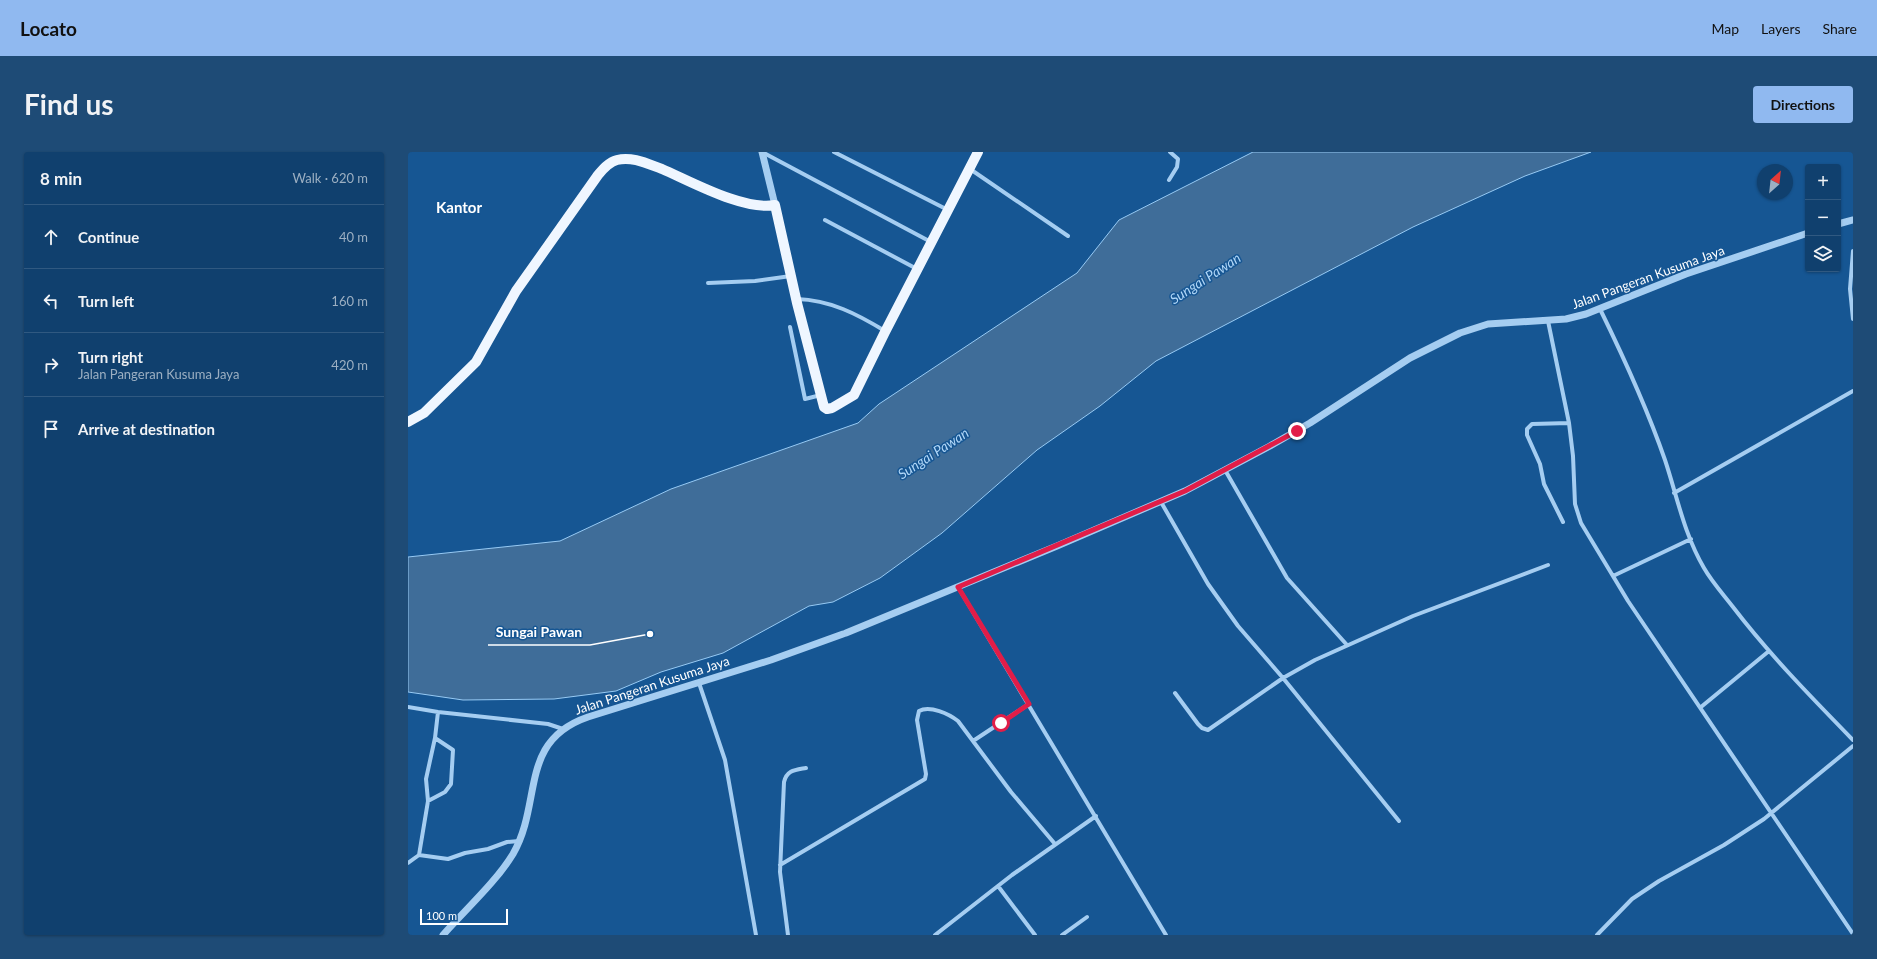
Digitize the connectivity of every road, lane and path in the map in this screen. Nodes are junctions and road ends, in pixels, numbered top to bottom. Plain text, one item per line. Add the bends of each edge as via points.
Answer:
1 (762, 152) edge
2 (834, 152) edge
3 (978, 152) edge
4 (1170, 152) edge
5 (969, 169) junction
6 (1169, 180) dead end
7 (775, 205) junction
8 (948, 210) junction
9 (825, 220) dead end
10 (1853, 220) edge
11 (1841, 223) edge
12 (1805, 234) edge
13 (1068, 236) dead end
14 (931, 242) junction
15 (1853, 251) edge
16 (917, 269) junction
17 (786, 277) junction
18 (708, 283) dead end
19 (796, 299) junction
20 (1600, 309) junction
21 (1853, 319) edge
22 (1548, 321) junction
23 (790, 327) dead end
24 (885, 332) junction
25 (1853, 391) edge
26 (816, 397) junction
27 (408, 422) edge
28 (1568, 423) junction
29 (1225, 470) junction
30 (1674, 493) junction
31 (1161, 502) junction
32 (1563, 522) dead end
33 (1691, 540) junction
34 (1548, 565) dead end
35 (1613, 576) junction
36 (958, 587) junction
37 (1347, 645) junction
38 (1769, 651) junction
39 (1283, 678) junction
40 (699, 683) junction
41 (1175, 693) dead end
42 (1029, 704) junction
43 (408, 707) edge
44 (1701, 707) junction
45 (438, 712) junction
46 (563, 729) junction
47 (435, 738) junction
48 (1853, 740) edge
49 (973, 741) junction
50 (1853, 746) edge
51 (806, 768) dead end
52 (428, 801) junction
53 (1771, 814) junction
54 (1096, 816) junction
55 (1399, 821) dead end
56 (519, 841) junction
57 (1054, 844) junction
58 (419, 855) junction
59 (408, 863) edge
60 (780, 865) junction
61 (998, 886) junction
62 (1087, 917) dead end
63 (1853, 934) edge
64 (443, 935) edge
65 (756, 935) edge
66 (788, 935) edge
67 (935, 935) edge
68 (1035, 935) edge
69 (1062, 935) edge
70 (1166, 935) edge
71 (1598, 935) edge

1 - 7 street
1 - 14 street
2 - 8 street
3 - 5 main road
4 - 6 street via 1178,159 1177,167
5 - 8 main road
5 - 13 street
7 - 17 main road
7 - 27 main road via 765,207 741,202 638,161 628,159 611,163 598,175 530,269 476,362 424,413
8 - 14 main road
9 - 16 street
10 - 11 street
12 - 20 street, Jalan Pangeran Kusuma Jaya via 1686,274
14 - 16 main road
15 - 21 street via 1850,289
16 - 24 main road
17 - 18 street
17 - 19 main road
19 - 24 street via 846,310
19 - 26 main road
20 - 22 street, Jalan Pangeran Kusuma Jaya via 1576,317
20 - 30 street via 1651,422
22 - 28 street
22 - 29 street, Jalan Pangeran Kusuma Jaya via 1480,326 1443,340 1410,358 1310,423
23 - 26 street via 806,399
24 - 26 main road via 854,395 828,409
25 - 30 street
28 - 32 street via 1532,424 1527,429 1527,435 1540,464 1544,484
28 - 35 street via 1576,510
29 - 31 street, Jalan Pangeran Kusuma Jaya
29 - 37 street via 1287,578
30 - 33 street
31 - 36 street, Jalan Pangeran Kusuma Jaya
31 - 39 street via 1221,604
33 - 35 street
33 - 38 street via 1719,590
34 - 37 street via 1426,611
35 - 44 street
36 - 40 street, Jalan Pangeran Kusuma Jaya via 844,633
36 - 42 street
37 - 39 street
38 - 44 street
38 - 48 street
39 - 41 street via 1208,730 1198,724
39 - 55 street
40 - 46 street, Jalan Pangeran Kusuma Jaya via 588,717
40 - 65 street via 725,760
42 - 49 street
42 - 54 street
43 - 45 street
44 - 53 street
45 - 46 street via 548,724
45 - 47 street
46 - 56 street, Jalan Pangeran Kusuma Jaya via 552,739 542,756
47 - 52 street via 426,779
47 - 52 street via 453,750 451,784 445,792
49 - 57 street
49 - 60 street via 953,717 920,710 917,720 925,780
50 - 53 street
51 - 60 street via 791,771 785,776
52 - 58 street
53 - 63 street
53 - 71 street via 1724,845 1646,889 1625,905
54 - 57 street
54 - 70 street
56 - 58 street via 448,859
56 - 64 street, Jalan Pangeran Kusuma Jaya via 504,865
57 - 61 street
58 - 59 street
60 - 66 street
61 - 67 street
61 - 68 street
62 - 69 street

